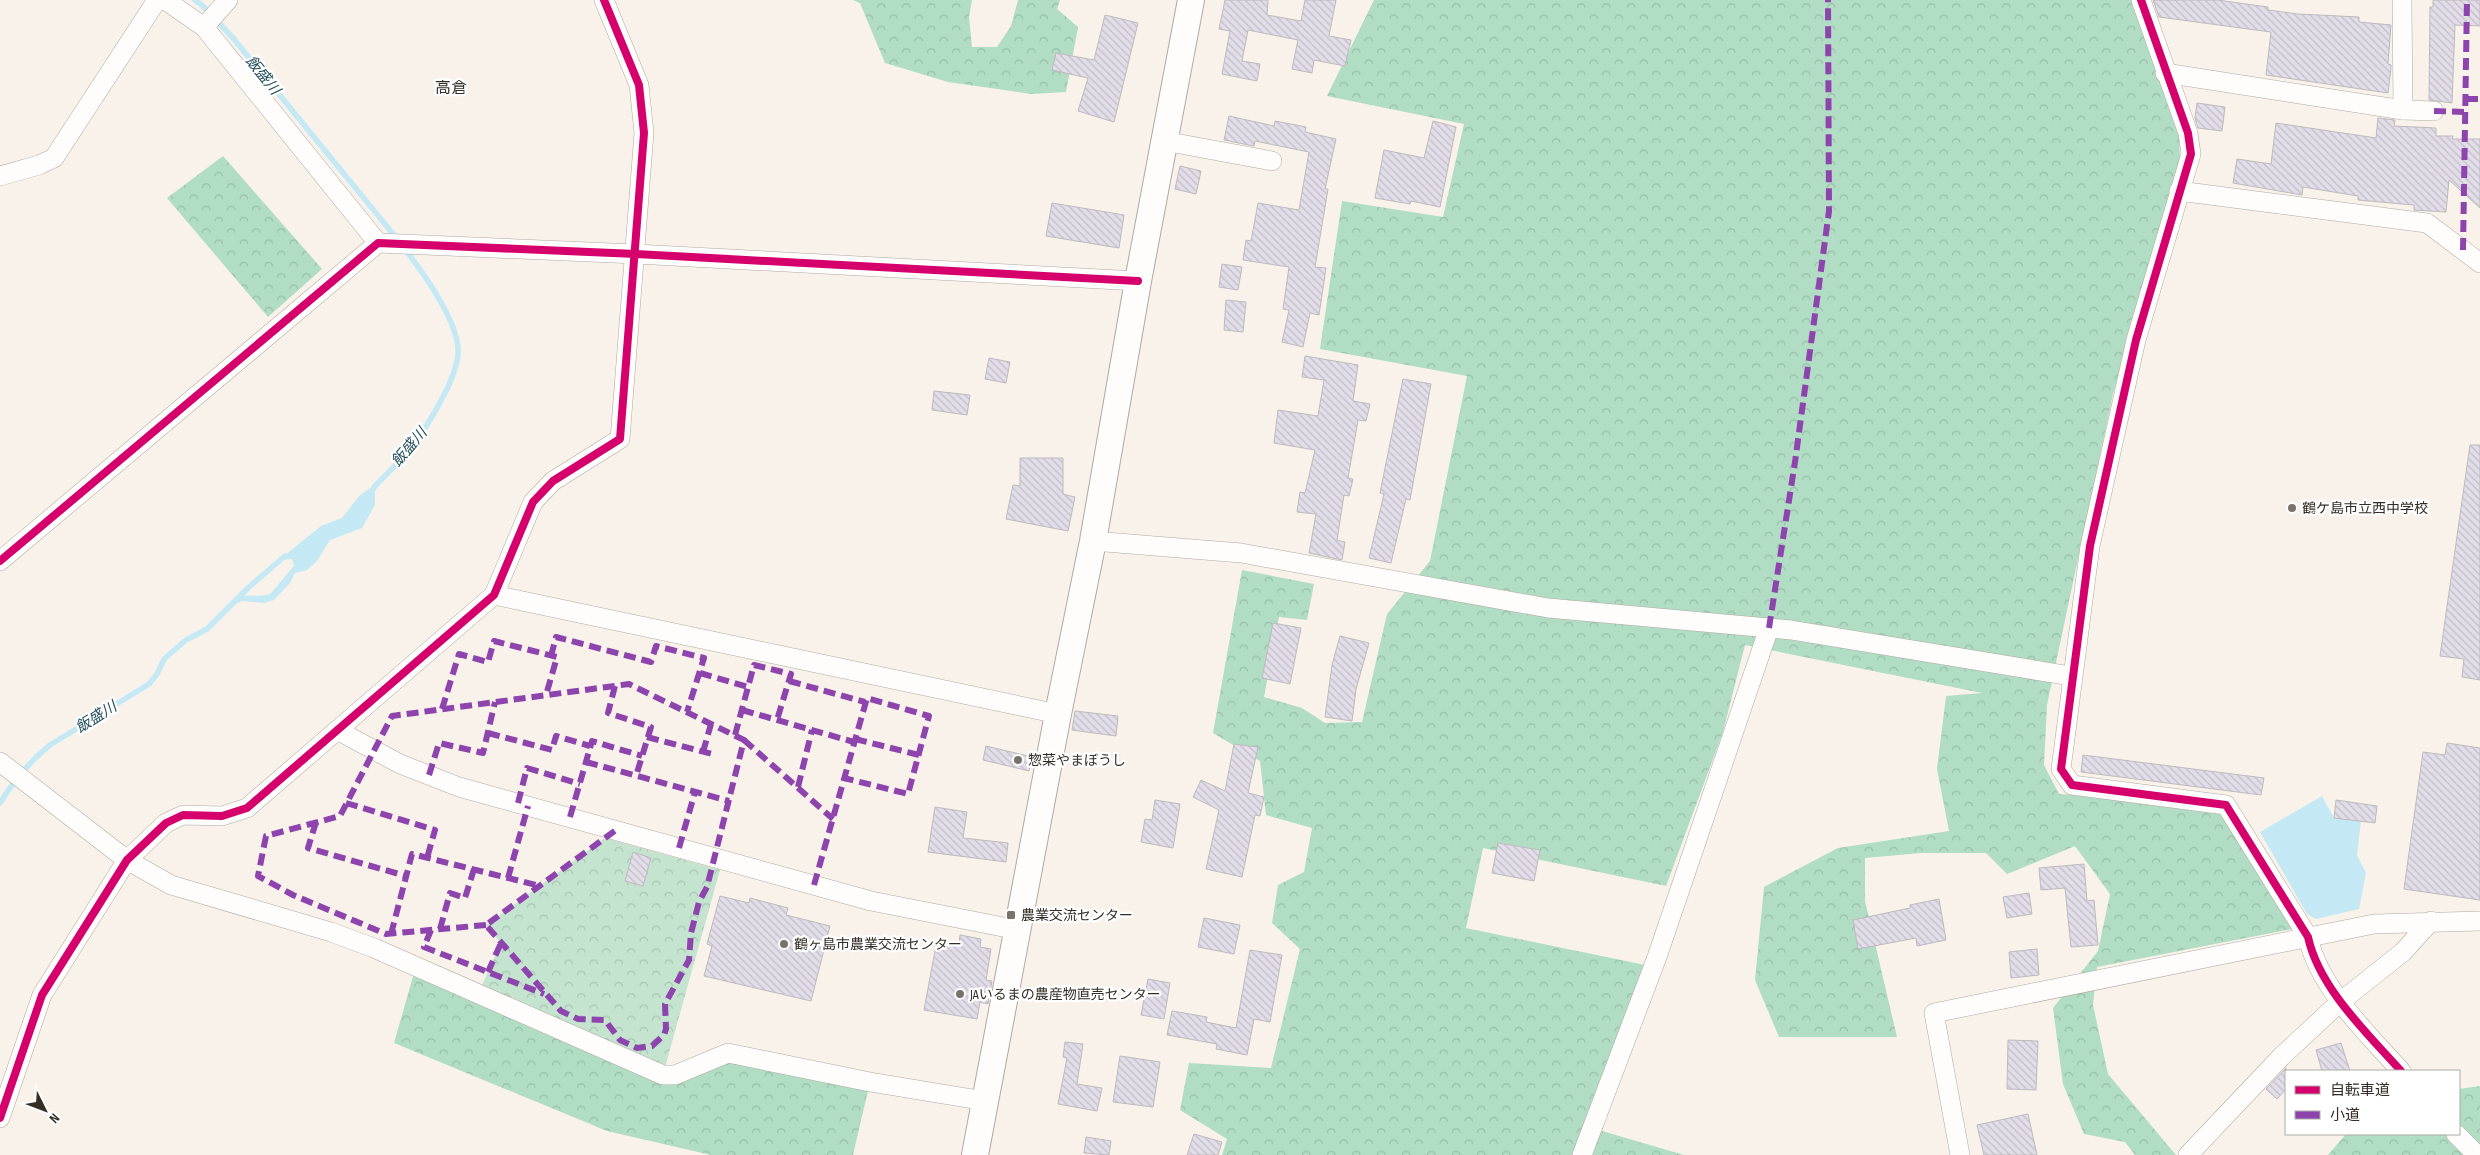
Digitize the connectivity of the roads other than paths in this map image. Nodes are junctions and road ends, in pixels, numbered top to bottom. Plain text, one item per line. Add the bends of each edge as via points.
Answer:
1 (157, 0) edge
2 (165, 0) edge
3 (228, 0) edge
4 (604, 0) edge
5 (1191, 0) edge
6 (2140, 0) edge
7 (2402, 0) edge
8 (204, 27) junction
9 (2165, 73) junction
10 (2403, 110) junction
11 (2434, 111) dead end
12 (1164, 141) junction
13 (1272, 161) dead end
14 (0, 176) edge
15 (2180, 191) junction
16 (378, 243) junction
17 (636, 254) junction
18 (2480, 263) edge
19 (1138, 280) junction
20 (1093, 541) junction
21 (0, 562) edge
22 (494, 595) junction
23 (1769, 628) junction
24 (2071, 676) junction
25 (1058, 714) junction
26 (337, 730) junction
27 (0, 762) edge
28 (127, 860) junction
29 (2431, 921) junction
30 (2480, 921) edge
31 (1018, 930) junction
32 (2308, 937) junction
33 (2340, 1002) junction
34 (2400, 1070) edge
35 (985, 1102) junction
36 (0, 1118) edge
37 (2457, 1135) edge
38 (976, 1155) edge
39 (1582, 1155) edge
40 (1960, 1155) edge
41 (2188, 1155) edge
42 (2477, 1155) edge

1 - 14 street via 54,158
2 - 8 street
3 - 8 street
4 - 17 street via 639,85 644,133
5 - 12 street
6 - 9 street
7 - 10 street
8 - 16 street
9 - 10 street
9 - 15 street via 2188,133 2191,154
10 - 11 street
12 - 13 street
12 - 19 street
15 - 18 street via 2427,223
15 - 24 street via 2132,358 2090,546
16 - 17 street
16 - 21 street
17 - 19 street
17 - 22 street via 620,439 553,481 533,502
19 - 20 street
20 - 23 street via 1241,553 1548,608
20 - 25 street
22 - 25 street
22 - 26 street
23 - 24 street
23 - 39 street via 1657,957
24 - 32 street via 2060,769 2072,786 2226,805
25 - 31 street
26 - 28 street via 247,808 222,816 183,815 166,823
26 - 31 street via 400,764 459,787 871,901
27 - 28 street
28 - 35 street via 171,885 331,932 374,948 663,1075 676,1075 728,1053
28 - 36 street via 42,995
29 - 30 street
29 - 32 street via 2374,924
29 - 33 street via 2403,952
31 - 35 street
32 - 33 street via 2311,953
32 - 40 street via 1934,1013
33 - 34 street
33 - 41 street via 2280,1057
35 - 38 street
37 - 42 street

